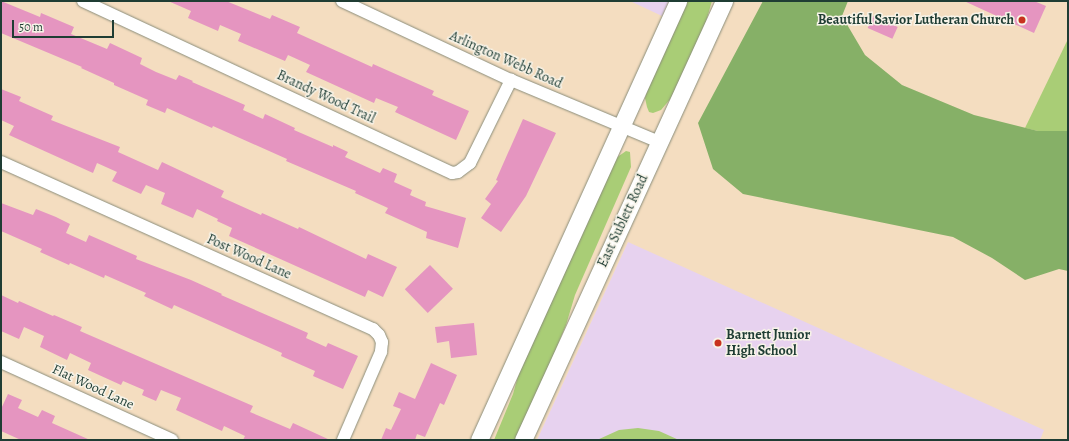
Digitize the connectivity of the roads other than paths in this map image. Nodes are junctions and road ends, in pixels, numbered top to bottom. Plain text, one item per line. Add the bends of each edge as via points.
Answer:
1 (84, 1) edge
2 (342, 1) edge
3 (678, 1) edge
4 (724, 1) edge
5 (511, 80) junction
6 (622, 125) junction
7 (660, 142) junction
8 (1, 162) edge
9 (1, 362) edge
10 (172, 440) edge
11 (343, 440) edge
12 (478, 440) edge
13 (523, 440) edge

1 - 5 street, Brandy Wood Trail via 452,173 458,172 470,162
2 - 5 street, Arlington Webb Road
3 - 6 main road
4 - 7 main road, East Sublett Road
5 - 6 street, Arlington Webb Road
6 - 7 street, Arlington Webb Road
6 - 12 main road
7 - 13 main road, East Sublett Road
8 - 11 street, Post Wood Lane via 373,329 382,342 381,352
9 - 10 street, Flat Wood Lane

